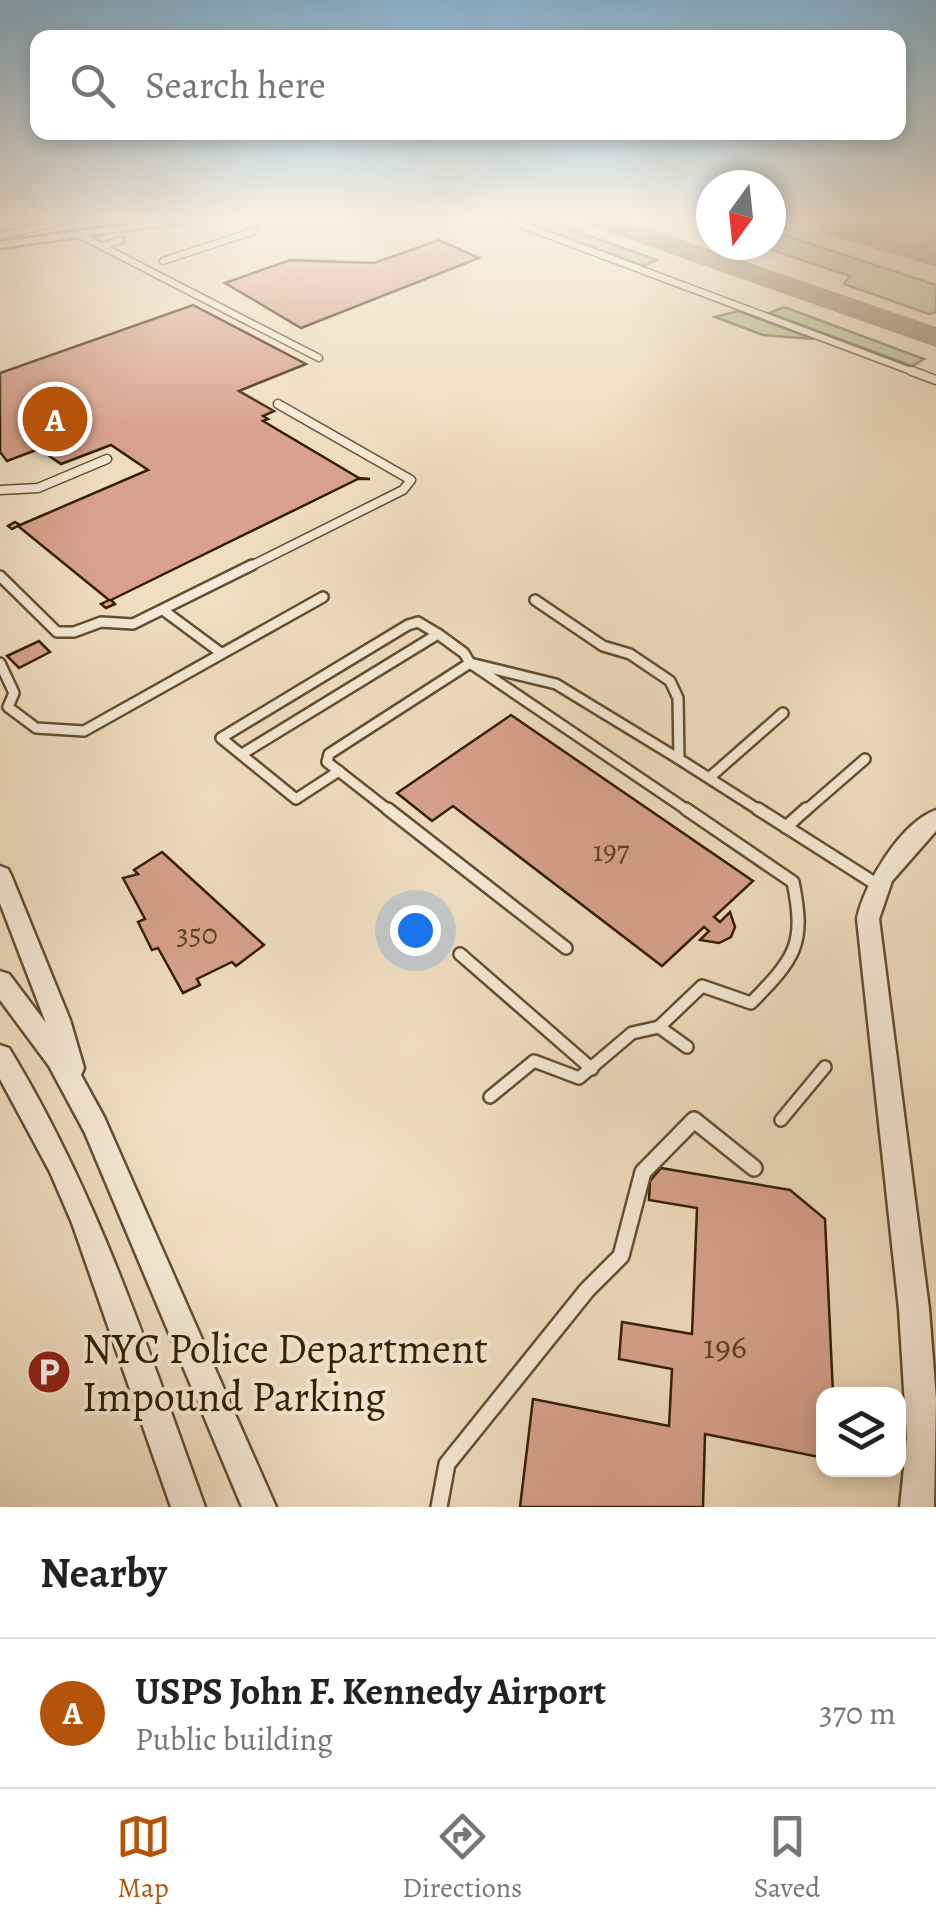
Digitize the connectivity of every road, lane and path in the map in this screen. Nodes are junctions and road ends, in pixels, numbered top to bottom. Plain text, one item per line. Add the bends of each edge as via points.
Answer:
1 (186, 289) edge
2 (695, 289) edge
3 (319, 358) dead end
4 (936, 380) edge
5 (278, 404) dead end
6 (108, 459) dead end
7 (0, 490) edge
8 (0, 576) edge
9 (323, 597) dead end
10 (534, 600) dead end
11 (163, 610) junction
12 (438, 634) junction
13 (222, 653) junction
14 (0, 662) edge
15 (470, 662) junction
16 (783, 712) dead end
17 (242, 754) junction
18 (865, 759) dead end
19 (679, 760) junction
20 (340, 771) junction
21 (708, 778) junction
22 (936, 818) edge
23 (786, 827) junction
24 (0, 875) edge
25 (876, 884) junction
26 (566, 948) dead end
27 (460, 954) dead end
28 (0, 982) edge
29 (659, 1027) junction
30 (687, 1047) dead end
31 (0, 1056) edge
32 (825, 1067) dead end
33 (592, 1069) junction
34 (78, 1094) junction
35 (490, 1097) dead end
36 (781, 1120) dead end
37 (754, 1168) dead end
38 (925, 1314) edge
39 (188, 1507) edge
40 (259, 1507) edge
41 (440, 1507) edge
42 (917, 1507) edge

1 - 3 lane
2 - 4 lane
5 - 11 lane via 411,480 403,490
6 - 7 lane via 38,488
8 - 11 lane via 57,632 100,622 133,624
9 - 13 lane
10 - 19 lane via 670,681 678,698
11 - 13 lane
12 - 15 lane
12 - 17 lane
12 - 17 lane via 418,622 408,625 221,738
13 - 14 lane via 84,731 36,728 8,707 14,693
15 - 19 lane via 556,684
15 - 20 lane via 329,754 328,762
15 - 29 lane via 793,882 801,915 798,954 752,1004 702,986
16 - 21 lane
17 - 20 lane via 296,799
18 - 23 lane
19 - 21 lane
20 - 26 lane
21 - 23 lane
22 - 25 street
23 - 25 lane
24 - 34 street via 58,1020
25 - 38 street via 868,919
27 - 33 lane
28 - 34 street
29 - 30 lane
29 - 33 lane via 632,1032
31 - 39 street via 64,1170
32 - 36 lane
33 - 35 lane via 579,1078 534,1061
34 - 40 street
37 - 41 lane via 694,1120 644,1172 620,1256 447,1464
38 - 42 street

